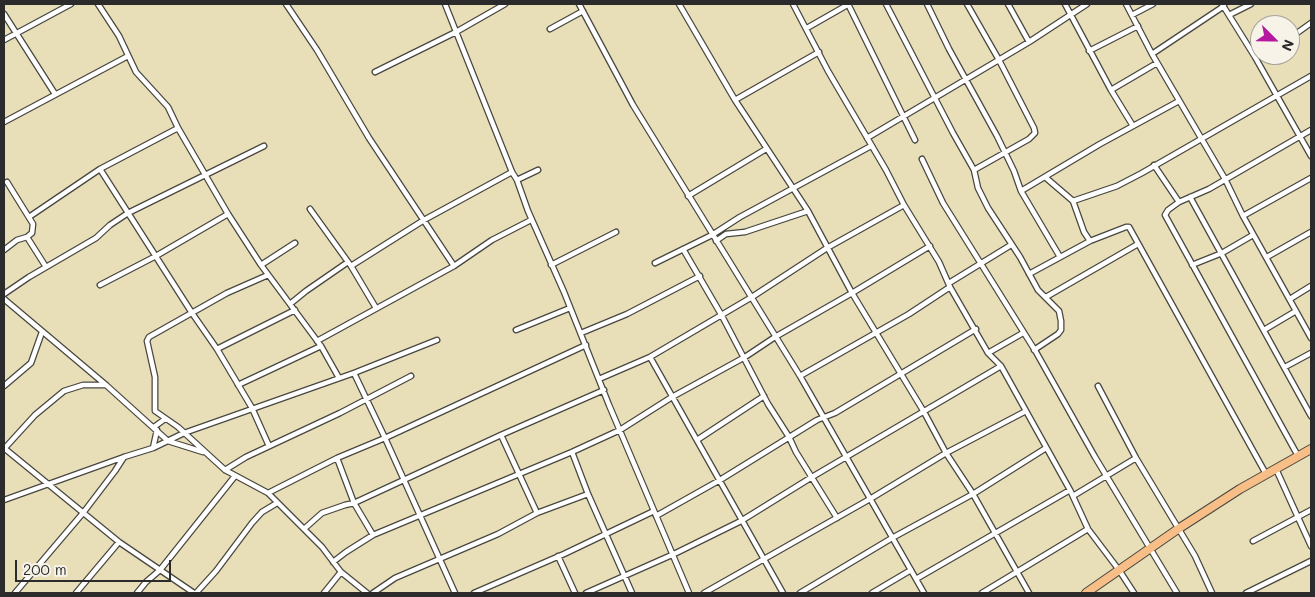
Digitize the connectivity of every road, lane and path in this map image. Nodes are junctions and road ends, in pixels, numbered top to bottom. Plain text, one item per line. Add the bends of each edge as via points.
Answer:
1 (71, 4) edge
2 (98, 4) edge
3 (286, 4) edge
4 (446, 4) edge
5 (505, 4) edge
6 (579, 4) edge
7 (679, 4) edge
8 (793, 4) edge
9 (833, 4) edge
10 (849, 4) edge
11 (886, 4) edge
12 (927, 4) edge
13 (967, 4) edge
14 (1008, 4) edge
15 (1065, 4) edge
16 (1086, 4) edge
17 (1126, 4) edge
18 (1153, 4) edge
19 (1250, 4) edge
20 (1223, 5) edge
21 (836, 10) junction
22 (583, 11) junction
23 (1071, 13) junction
24 (4, 14) edge
25 (1132, 15) junction
26 (1229, 15) junction
27 (1311, 23) edge
28 (1138, 26) junction
29 (807, 28) junction
30 (550, 29) dead end
31 (1300, 31) edge
32 (456, 32) junction
33 (16, 34) junction
34 (4, 40) edge
35 (1029, 42) junction
36 (1250, 49) edge
37 (1089, 51) junction
38 (819, 52) junction
39 (1152, 54) junction
40 (128, 56) junction
41 (999, 60) junction
42 (1157, 64) junction
43 (1260, 65) edge
44 (375, 72) dead end
45 (1311, 76) edge
46 (966, 79) junction
47 (1111, 90) junction
48 (54, 94) junction
49 (1277, 95) junction
50 (934, 98) junction
51 (735, 100) junction
52 (1179, 100) junction
53 (904, 115) junction
54 (4, 122) edge
55 (1133, 126) junction
56 (178, 128) junction
57 (1311, 130) edge
58 (1300, 137) junction
59 (867, 138) junction
60 (1202, 139) junction
61 (915, 140) dead end
62 (264, 146) dead end
63 (871, 146) junction
64 (766, 149) junction
65 (1005, 154) junction
66 (1311, 156) edge
67 (922, 159) dead end
68 (1154, 165) junction
69 (100, 169) junction
70 (538, 170) dead end
71 (974, 170) junction
72 (512, 172) junction
73 (205, 174) junction
74 (1045, 177) junction
75 (1311, 178) edge
76 (1225, 179) junction
77 (517, 180) junction
78 (7, 182) dead end
79 (792, 188) junction
80 (1021, 191) junction
81 (688, 196) junction
82 (1190, 197) junction
83 (1073, 201) junction
84 (1179, 202) junction
85 (904, 205) junction
86 (310, 209) dead end
87 (808, 211) junction
88 (128, 213) junction
89 (228, 214) junction
90 (1243, 216) junction
91 (29, 217) junction
92 (424, 220) junction
93 (531, 220) junction
94 (616, 232) dead end
95 (1311, 232) edge
96 (712, 235) junction
97 (1253, 235) junction
98 (27, 237) junction
99 (716, 241) junction
100 (1090, 241) junction
101 (295, 243) dead end
102 (1138, 244) junction
103 (1011, 245) junction
104 (930, 246) junction
105 (827, 248) junction
106 (683, 249) junction
107 (4, 250) edge
108 (1222, 253) junction
109 (156, 256) junction
110 (1267, 257) junction
111 (1060, 258) junction
112 (980, 263) junction
113 (349, 264) junction
114 (655, 264) dead end
115 (261, 265) junction
116 (551, 265) junction
117 (1192, 265) junction
118 (454, 266) junction
119 (46, 267) junction
120 (268, 274) junction
121 (1029, 274) junction
122 (700, 276) junction
123 (100, 285) dead end
124 (950, 285) junction
125 (1311, 286) edge
126 (852, 293) junction
127 (4, 294) edge
128 (1046, 297) junction
129 (4, 298) edge
130 (752, 298) junction
131 (1290, 299) junction
132 (290, 304) junction
133 (376, 308) junction
134 (570, 308) junction
135 (295, 310) junction
136 (1296, 311) junction
137 (192, 313) junction
138 (722, 316) junction
139 (976, 329) junction
140 (516, 330) dead end
141 (1264, 330) junction
142 (42, 332) junction
143 (581, 333) junction
144 (877, 333) junction
145 (1023, 333) junction
146 (775, 336) junction
147 (1311, 338) edge
148 (437, 340) dead end
149 (317, 341) junction
150 (586, 345) junction
151 (321, 346) junction
152 (217, 349) junction
153 (1034, 350) junction
154 (988, 353) junction
155 (1311, 353) edge
156 (650, 357) junction
157 (744, 357) junction
158 (1001, 366) junction
159 (1285, 367) junction
160 (354, 373) junction
161 (901, 373) junction
162 (411, 376) dead end
163 (800, 376) junction
164 (340, 378) junction
165 (599, 379) junction
166 (106, 385) junction
167 (4, 386) edge
168 (238, 386) junction
169 (1098, 386) dead end
170 (604, 390) junction
171 (764, 396) junction
172 (672, 397) junction
173 (366, 400) junction
174 (252, 408) junction
175 (1026, 411) junction
176 (924, 412) junction
177 (1311, 416) edge
178 (823, 418) junction
179 (165, 419) junction
180 (156, 429) junction
181 (620, 430) junction
182 (184, 433) junction
183 (501, 435) junction
184 (789, 437) junction
185 (386, 438) junction
186 (697, 440) junction
187 (168, 442) junction
188 (269, 446) junction
189 (153, 448) junction
190 (1046, 448) junction
191 (4, 449) edge
192 (1311, 449) edge
193 (204, 452) junction
194 (572, 452) junction
195 (946, 453) junction
196 (1298, 456) junction
197 (124, 457) junction
198 (337, 458) junction
199 (847, 458) junction
200 (1136, 458) junction
201 (1276, 469) junction
202 (225, 470) junction
203 (519, 473) junction
204 (1266, 474) junction
205 (235, 476) junction
206 (1107, 476) junction
207 (812, 477) junction
208 (720, 480) junction
209 (404, 481) junction
210 (47, 484) junction
211 (1070, 490) junction
212 (268, 493) junction
213 (588, 494) junction
214 (973, 494) junction
215 (1073, 496) junction
216 (870, 499) junction
217 (4, 500) edge
218 (277, 503) junction
219 (354, 503) junction
220 (1311, 510) edge
221 (83, 513) junction
222 (537, 513) junction
223 (655, 514) junction
224 (421, 516) junction
225 (1298, 516) junction
226 (837, 518) junction
227 (741, 521) junction
228 (304, 529) junction
229 (1088, 529) junction
230 (1178, 529) junction
231 (995, 533) junction
232 (605, 534) junction
233 (374, 535) junction
234 (892, 538) junction
235 (1253, 541) dead end
236 (119, 542) junction
237 (1311, 546) edge
238 (1150, 549) junction
239 (674, 554) junction
240 (558, 556) junction
241 (764, 560) junction
242 (439, 561) junction
243 (1311, 561) edge
244 (333, 562) junction
245 (160, 570) junction
246 (911, 570) junction
247 (1119, 570) junction
248 (1018, 571) junction
249 (341, 572) junction
250 (625, 577) junction
251 (916, 579) junction
252 (15, 593) edge
253 (76, 593) edge
254 (137, 593) edge
255 (195, 593) edge
256 (324, 593) edge
257 (367, 593) edge
258 (373, 593) edge
259 (455, 593) edge
260 (474, 593) edge
261 (575, 593) edge
262 (586, 593) edge
263 (632, 593) edge
264 (688, 593) edge
265 (704, 593) edge
266 (783, 593) edge
267 (800, 593) edge
268 (872, 593) edge
269 (924, 593) edge
270 (982, 593) edge
271 (1029, 593) edge
272 (1086, 593) edge
273 (1134, 593) edge
274 (1177, 593) edge
275 (1212, 593) edge
276 (1246, 593) edge

1 - 33 street
2 - 40 street
3 - 92 street
4 - 32 street
5 - 32 street
6 - 22 street
7 - 51 street
8 - 29 street
9 - 21 street
10 - 21 street
10 - 53 street
11 - 50 street
12 - 46 street
13 - 41 street
14 - 35 street
15 - 23 street
16 - 23 street
17 - 25 street
18 - 25 street
19 - 26 street
20 - 26 street
20 - 39 street
21 - 29 street
22 - 30 street
22 - 81 street via 624,89
23 - 35 street
23 - 37 street
24 - 33 street
25 - 28 street
26 - 36 street
27 - 31 street
28 - 37 street
28 - 39 street
29 - 38 street
32 - 44 street
32 - 72 street
33 - 34 street
33 - 48 street
35 - 41 street
37 - 47 street
38 - 51 street
38 - 59 street
39 - 42 street
40 - 48 street
40 - 56 street via 136,72 168,107
41 - 46 street
41 - 65 street via 1035,133
42 - 47 street
42 - 52 street
43 - 49 street
45 - 49 street
46 - 50 street
46 - 65 street
47 - 55 street
48 - 54 street
49 - 58 street
49 - 60 street
50 - 53 street
50 - 71 street
51 - 64 street
52 - 55 street
52 - 60 street
53 - 59 street
53 - 61 street
55 - 74 street
56 - 69 street
56 - 73 street
57 - 58 street
58 - 66 street
58 - 76 street
59 - 63 street
60 - 68 street
60 - 76 street
62 - 73 street
63 - 79 street
63 - 85 street
64 - 79 street
64 - 81 street
65 - 71 street
65 - 80 street
67 - 112 street via 943,203
68 - 83 street via 1117,186
68 - 84 street
69 - 88 street
69 - 91 street
70 - 77 street
71 - 103 street via 978,188
72 - 77 street
72 - 92 street
73 - 88 street
73 - 89 street
74 - 80 street
74 - 83 street
75 - 90 street
76 - 82 street
76 - 90 street
77 - 93 street
78 - 91 street
79 - 87 street
79 - 96 street
80 - 111 street
81 - 96 street
82 - 84 street
82 - 108 street
83 - 100 street
84 - 117 street via 1165,213 1165,217
85 - 104 street
85 - 105 street
86 - 113 street
87 - 99 street via 745,232 726,234
87 - 105 street
88 - 109 street
88 - 119 street via 96,238
89 - 109 street
89 - 115 street
90 - 97 street
91 - 98 street via 34,230
92 - 113 street
92 - 118 street
93 - 116 street
93 - 118 street via 492,240
94 - 116 street
95 - 110 street
96 - 99 street
96 - 106 street
97 - 108 street
97 - 110 street
98 - 107 street
98 - 119 street
99 - 130 street
100 - 102 street via 1128,227
100 - 111 street
101 - 115 street
102 - 128 street
102 - 204 street
103 - 112 street
103 - 121 street
104 - 124 street
104 - 126 street
105 - 126 street
105 - 130 street
106 - 114 street
106 - 122 street
108 - 117 street
108 - 141 street
109 - 123 street
109 - 137 street
110 - 131 street
111 - 121 street
112 - 124 street
112 - 145 street
113 - 132 street
113 - 133 street
115 - 120 street
116 - 134 street
117 - 196 street
118 - 133 street
119 - 127 street
120 - 132 street
120 - 137 street
121 - 128 street
122 - 138 street
122 - 143 street via 627,314
124 - 139 street
124 - 144 street
125 - 131 street
126 - 144 street
126 - 146 street
128 - 153 street via 1059,311 1062,326 1058,334
129 - 142 street
130 - 138 street
130 - 146 street
131 - 136 street
132 - 135 street
133 - 149 street
134 - 140 street
134 - 143 street
135 - 149 street
135 - 152 street
136 - 141 street
136 - 147 street
137 - 152 street
137 - 179 street via 147,339 155,377 155,411
138 - 156 street
138 - 157 street
139 - 154 street
139 - 161 street
141 - 159 street
142 - 166 street
142 - 167 street via 31,363
143 - 150 street
144 - 161 street
144 - 163 street
145 - 153 street
145 - 154 street
146 - 157 street
146 - 163 street
148 - 160 street
149 - 151 street
150 - 165 street
150 - 185 street
151 - 164 street
151 - 168 street
152 - 168 street
153 - 206 street
154 - 158 street
155 - 159 street
156 - 165 street
156 - 172 street
157 - 171 street
157 - 172 street
158 - 175 street
158 - 176 street
159 - 177 street
160 - 164 street
160 - 173 street
161 - 176 street
161 - 178 street
162 - 173 street
163 - 178 street
164 - 174 street
165 - 170 street
166 - 180 street
166 - 191 street via 83,385 64,391
168 - 174 street
169 - 200 street
170 - 181 street
170 - 183 street
171 - 184 street
171 - 186 street
172 - 181 street
172 - 186 street
173 - 185 street
173 - 188 street
174 - 182 street
174 - 188 street
175 - 190 street
175 - 195 street
176 - 195 street
176 - 199 street
178 - 184 street
178 - 199 street
179 - 180 street
179 - 182 street
180 - 187 street
180 - 189 street
181 - 194 street
181 - 223 street
182 - 187 street
182 - 193 street
183 - 203 street
183 - 209 street
184 - 207 street
184 - 208 street
185 - 198 street
185 - 209 street
186 - 208 street
187 - 189 street
187 - 193 street
188 - 202 street
189 - 197 street
190 - 211 street
190 - 214 street
191 - 210 street
192 - 196 highway
193 - 202 street
194 - 203 street
194 - 213 street
195 - 214 street
195 - 216 street
196 - 201 highway
197 - 210 street
197 - 221 street
198 - 212 street
198 - 219 street
199 - 207 street
199 - 216 street
200 - 206 street
200 - 230 street
201 - 204 highway
201 - 225 street
202 - 205 street
203 - 222 street
203 - 224 street
204 - 230 highway
205 - 212 street
205 - 245 street
206 - 215 street
206 - 238 street
207 - 226 street
207 - 227 street
208 - 223 street
208 - 227 street
209 - 219 street
209 - 224 street
210 - 217 street
210 - 221 street
211 - 215 street
211 - 231 street
212 - 218 street
213 - 222 street
213 - 232 street
214 - 231 street
214 - 234 street
215 - 229 street
216 - 226 street
216 - 234 street
218 - 228 street
218 - 255 street via 262,512
219 - 228 street via 322,513
219 - 233 street
220 - 225 street
221 - 236 street
221 - 252 street
222 - 242 street
223 - 232 street
223 - 239 street
224 - 233 street
224 - 242 street
225 - 235 street
225 - 237 street
226 - 241 street
227 - 239 street
227 - 241 street
228 - 244 street
229 - 247 street
229 - 248 street
230 - 238 highway
230 - 275 street
231 - 248 street
231 - 251 street
232 - 240 street
232 - 250 street
233 - 244 street
234 - 246 street
234 - 267 street
236 - 245 street
236 - 253 street
238 - 247 highway
238 - 274 street
239 - 250 street
239 - 264 street
240 - 260 street
240 - 261 street
241 - 265 street
241 - 266 street
242 - 258 street via 395,578
242 - 259 street
243 - 276 street
244 - 249 street
245 - 254 street
245 - 255 street
246 - 251 street
246 - 268 street
247 - 272 highway
247 - 273 street
248 - 270 street
248 - 271 street
249 - 256 street
249 - 257 street
250 - 262 street
250 - 263 street
251 - 269 street

